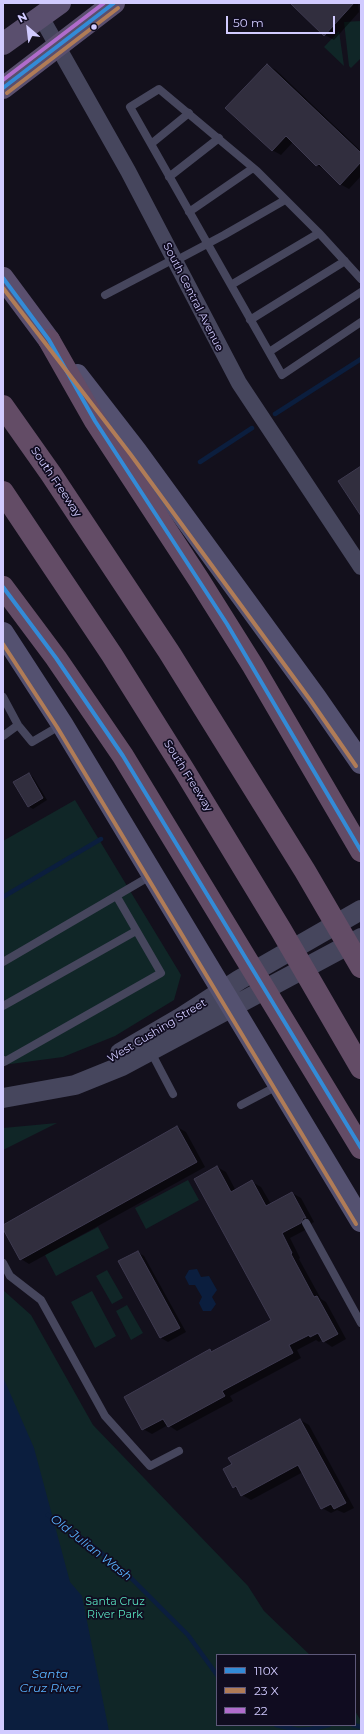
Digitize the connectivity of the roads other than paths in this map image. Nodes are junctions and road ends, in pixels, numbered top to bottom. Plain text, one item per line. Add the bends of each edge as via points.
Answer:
1 (60, 3) edge
2 (104, 6) edge
3 (41, 17) junction
4 (3, 44) edge
5 (57, 45) junction
6 (3, 88) edge
7 (189, 113) junction
8 (219, 138) junction
9 (151, 144) junction
10 (252, 168) junction
11 (169, 177) junction
12 (285, 200) junction
13 (189, 212) junction
14 (319, 233) junction
15 (207, 244) junction
16 (174, 260) junction
17 (345, 261) junction
18 (3, 278) edge
19 (361, 279) edge
20 (231, 285) junction
21 (361, 292) edge
22 (105, 295) dead end
23 (250, 320) junction
24 (361, 322) edge
25 (49, 340) junction
26 (269, 352) junction
27 (3, 406) edge
28 (3, 492) edge
29 (361, 567) edge
30 (3, 587) edge
31 (3, 633) edge
32 (3, 697) edge
33 (62, 724) junction
34 (18, 725) junction
35 (3, 736) edge
36 (361, 763) edge
37 (359, 847) edge
38 (153, 875) junction
39 (117, 897) junction
40 (361, 910) edge
41 (136, 931) junction
42 (361, 938) edge
43 (3, 962) edge
44 (361, 966) edge
45 (228, 999) junction
46 (3, 1006) edge
47 (151, 1052) junction
48 (3, 1060) edge
49 (361, 1068) edge
50 (280, 1084) junction
51 (31, 1094) junction
52 (173, 1094) dead end
53 (3, 1098) edge
54 (241, 1105) dead end
55 (361, 1148) edge
56 (361, 1221) edge
57 (306, 1223) dead end
58 (3, 1263) edge
59 (361, 1323) edge
60 (180, 1451) dead end

1 - 3 main road
2 - 5 main road
3 - 4 main road
3 - 5 street, South Central Avenue
5 - 6 main road
5 - 16 street, South Central Avenue
7 - 8 lane
7 - 9 lane
7 - 9 lane via 159,89 130,107
8 - 10 lane
8 - 11 lane
9 - 11 lane
10 - 12 lane
10 - 13 lane
11 - 13 lane
12 - 14 lane
12 - 15 lane
13 - 15 lane
14 - 17 lane
14 - 20 lane
15 - 16 lane
15 - 20 lane
16 - 22 lane
16 - 29 street, South Central Avenue via 239,383
17 - 19 lane
17 - 23 lane
18 - 25 main road
20 - 23 lane
21 - 26 lane
23 - 26 lane
24 - 26 lane via 282,375
25 - 36 main road via 136,452
25 - 37 highway via 95,421 253,666
27 - 44 highway, South Freeway via 169,652
28 - 49 highway, South Freeway via 112,655 261,896
30 - 55 highway via 56,658 123,756
31 - 33 main road
32 - 34 lane
33 - 34 lane via 32,742
33 - 38 main road
34 - 35 lane
38 - 39 lane
38 - 45 main road
39 - 41 lane
39 - 43 lane
40 - 45 street, West Cushing Street
41 - 46 lane
41 - 48 lane via 161,973 4,1062
42 - 45 street, West Cushing Street
45 - 47 street, West Cushing Street
45 - 50 main road
45 - 51 street, West Cushing Street via 172,1023 104,1062
47 - 51 street, West Cushing Street via 82,1082
47 - 52 lane
50 - 54 lane
50 - 56 main road
51 - 53 street, West Cushing Street
57 - 59 lane
58 - 60 lane via 10,1276 41,1300 105,1416 150,1466

